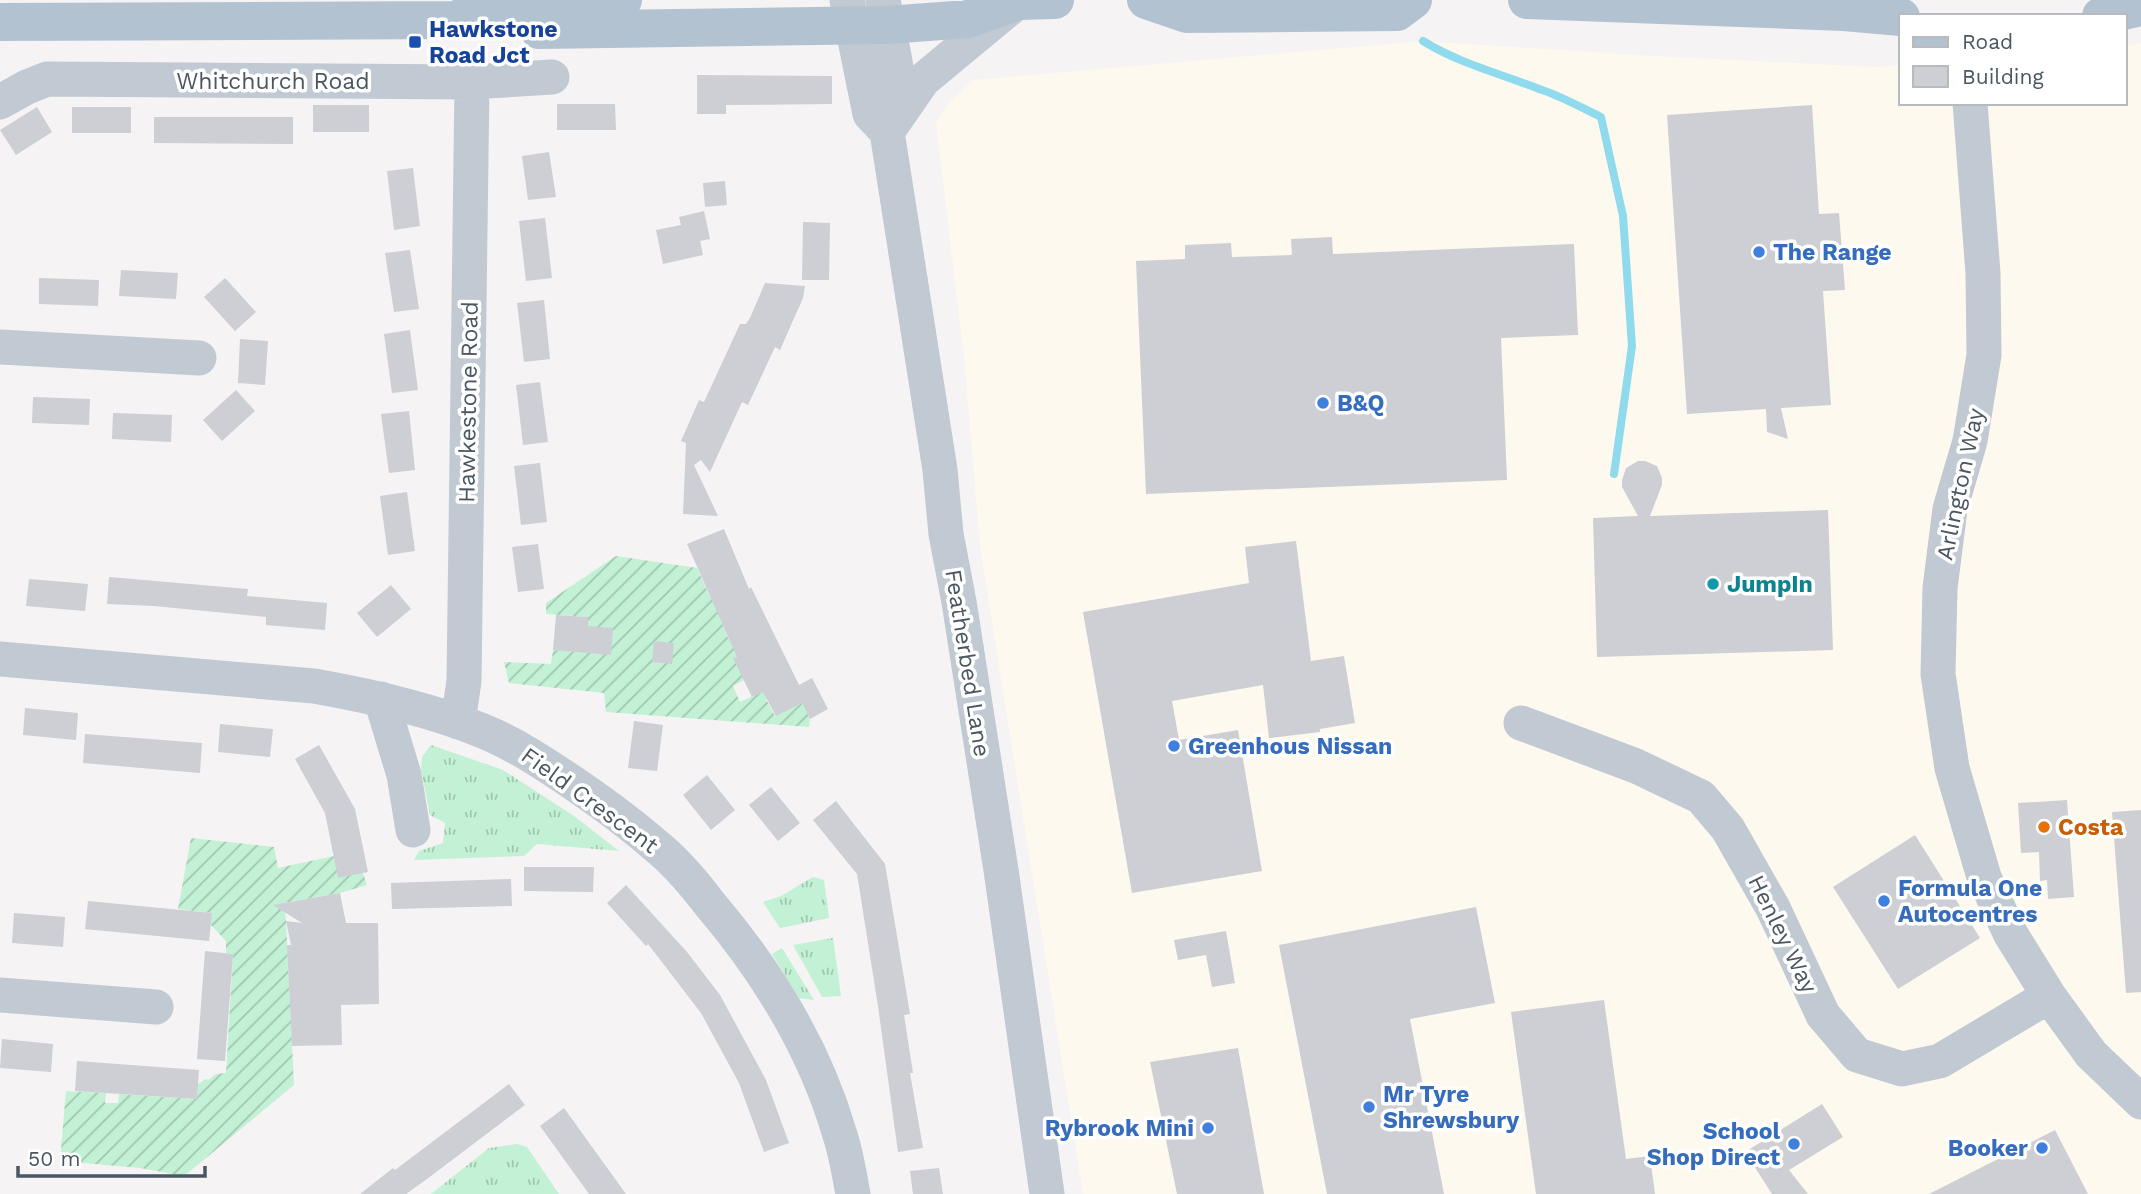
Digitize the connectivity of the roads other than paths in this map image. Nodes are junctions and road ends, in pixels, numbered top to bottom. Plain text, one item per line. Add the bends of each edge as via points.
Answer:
1 (623, 0) edge
2 (1016, 0) edge
3 (1055, 0) edge
4 (1146, 0) edge
5 (1413, 0) edge
6 (1527, 0) edge
7 (2141, 8) edge
8 (348, 11) edge
9 (867, 13) edge
10 (2111, 14) edge
11 (1899, 17) edge
12 (456, 20) junction
13 (0, 22) edge
14 (552, 78) dead end
15 (472, 82) junction
16 (0, 103) edge
17 (1970, 105) edge
18 (894, 122) junction
19 (0, 347) edge
20 (199, 358) dead end
21 (0, 659) edge
22 (381, 699) junction
23 (448, 719) junction
24 (1521, 723) dead end
25 (397, 750) junction
26 (413, 830) dead end
27 (0, 995) edge
28 (2049, 996) junction
29 (156, 1007) dead end
30 (2141, 1102) edge
31 (853, 1194) edge
32 (1047, 1194) edge

1 - 12 main road via 480,8
2 - 3 main road
2 - 9 main road via 968,19
2 - 18 street via 934,69
4 - 5 main road via 1187,14 1263,15 1397,12
6 - 11 main road
7 - 10 main road
8 - 12 main road
8 - 13 main road
9 - 12 main road via 473,31
9 - 18 street, Featherbed Lane via 895,61
14 - 15 street, Whitchurch Road
15 - 16 street, Whitchurch Road via 47,79
15 - 23 street, Hawkestone Road via 464,681
17 - 28 street, Arlington Way via 1983,273 1984,355 1970,442 1950,509 1940,588 1938,674 1952,768 1984,877 2010,933
18 - 32 street, Featherbed Lane via 946,534 1001,870
19 - 20 street
21 - 22 street, Field Crescent via 314,686
22 - 23 street, Field Crescent
22 - 25 street
23 - 25 street
23 - 31 street, Field Crescent via 511,744 554,770 656,845 688,877 747,951 793,1023 839,1132
24 - 28 street, Henley Way via 1636,765 1701,797 1728,829 1773,908 1823,1015 1857,1055 1902,1069 1940,1061
25 - 26 street
27 - 29 street
28 - 30 street, Arlington Way via 2091,1054

